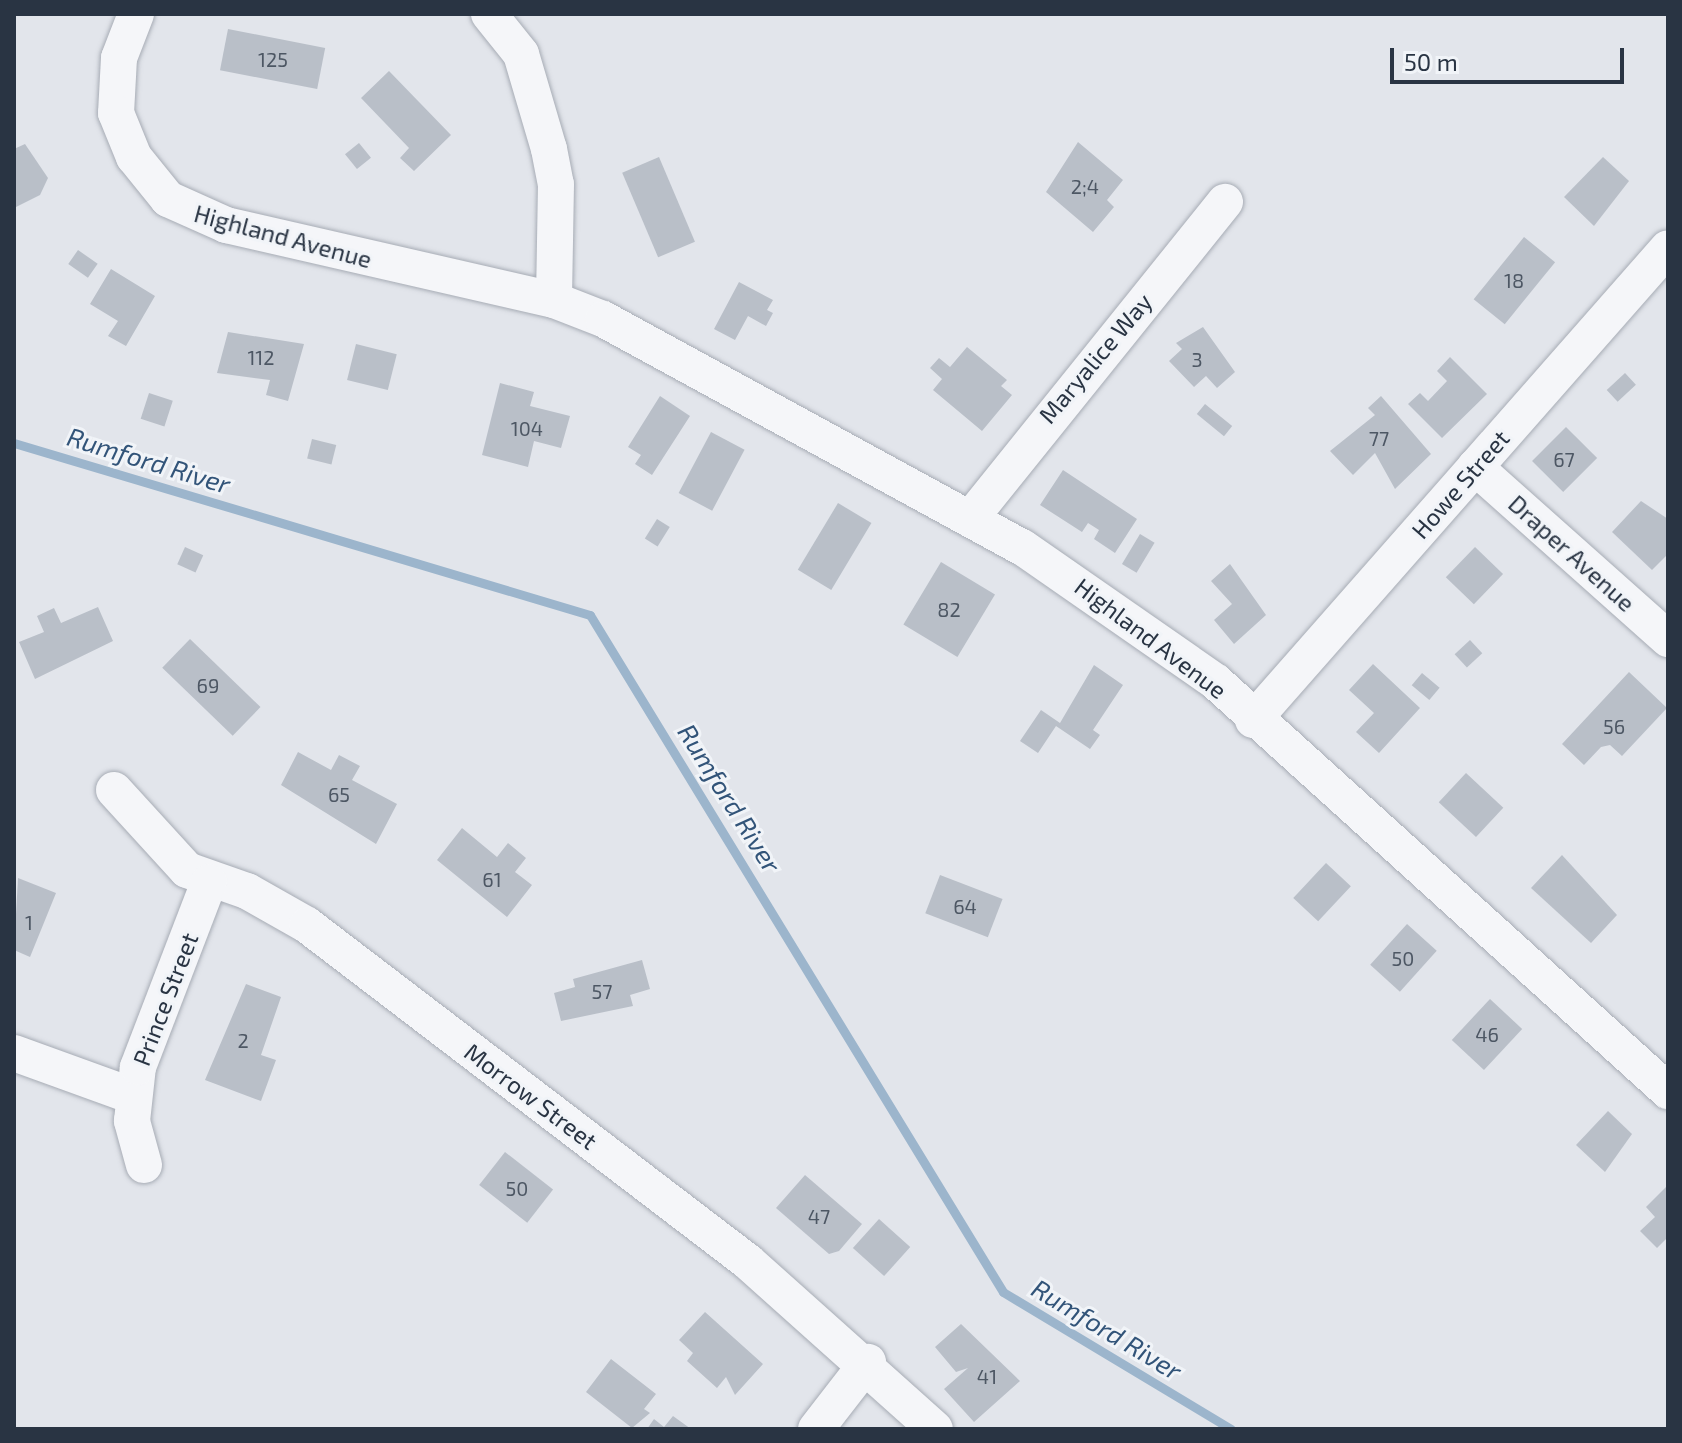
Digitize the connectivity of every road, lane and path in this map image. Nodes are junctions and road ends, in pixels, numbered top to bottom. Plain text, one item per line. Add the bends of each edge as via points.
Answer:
1 (136, 14) edge
2 (489, 14) edge
3 (1225, 202) dead end
4 (1668, 248) edge
5 (554, 300) junction
6 (1475, 467) junction
7 (970, 519) junction
8 (1668, 639) edge
9 (1253, 720) junction
10 (114, 790) dead end
11 (209, 882) junction
12 (14, 1053) edge
13 (1668, 1091) edge
14 (133, 1096) junction
15 (144, 1165) dead end
16 (868, 1362) junction
17 (816, 1429) edge
18 (935, 1429) edge

1 - 5 street, Highland Avenue via 119,58 116,113 134,157 168,199 226,225
2 - 5 street via 521,54 549,149 556,184
3 - 7 street, Maryalice Way
4 - 6 street, Howe Street
5 - 7 street, Highland Avenue via 721,379
6 - 8 street, Draper Avenue
6 - 9 street, Howe Street
7 - 9 street, Highland Avenue via 1109,602 1216,682
9 - 13 street, Highland Avenue
10 - 11 street, Morrow Street via 169,854
11 - 14 street, Prince Street via 138,1067
11 - 16 street, Morrow Street via 247,891 307,925 747,1261
12 - 14 street
14 - 15 street, Prince Street
16 - 17 street
16 - 18 street, Morrow Street

